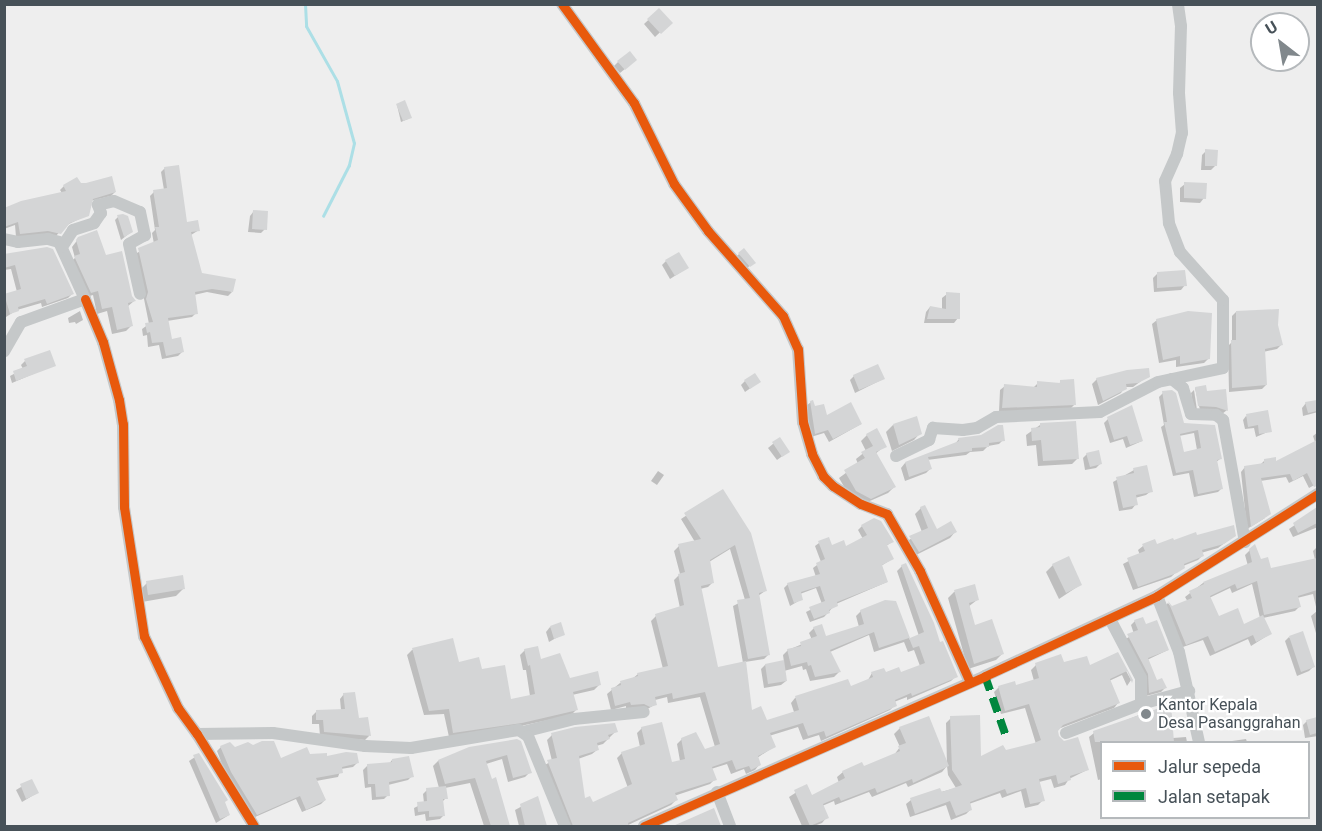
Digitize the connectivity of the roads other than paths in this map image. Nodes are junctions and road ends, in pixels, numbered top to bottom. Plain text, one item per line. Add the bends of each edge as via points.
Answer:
1 (562, 4) edge
2 (1178, 4) edge
3 (4, 239) edge
4 (62, 247) junction
5 (140, 294) dead end
6 (85, 299) junction
7 (4, 352) edge
8 (1172, 379) junction
9 (896, 456) dead end
10 (1317, 494) edge
11 (1245, 542) junction
12 (1156, 596) junction
13 (1110, 619) junction
14 (970, 682) junction
15 (1189, 691) junction
16 (1141, 704) junction
17 (644, 712) dead end
18 (523, 732) junction
19 (1066, 733) dead end
20 (197, 734) junction
21 (1199, 741) edge
22 (717, 792) junction
23 (254, 826) edge
24 (566, 826) edge
25 (644, 826) edge
26 (730, 826) edge

1 - 14 street via 633,103 674,184 708,231 783,316 798,349 803,422 823,476 861,504 888,514 920,571
2 - 8 street via 1182,133 1165,181 1169,223 1180,252 1223,300 1223,368
3 - 4 street via 48,239
4 - 5 street via 73,230 94,223 101,213 98,205 114,201 140,212 145,235 129,244
4 - 6 street
6 - 7 street via 21,322
6 - 20 street via 119,400 124,507 139,619 167,689
8 - 9 street via 1158,382 1100,412 996,417 977,428 933,428 929,440
8 - 11 street via 1183,388 1191,414 1216,415 1223,420
10 - 11 street
11 - 12 street
12 - 13 street
12 - 15 street via 1179,652
13 - 14 street
13 - 16 street via 1142,678
14 - 22 street
15 - 16 street
15 - 21 street
16 - 19 street
17 - 18 street via 574,719
18 - 20 street via 514,730 439,744 388,748 273,733
18 - 24 street
20 - 23 street
22 - 25 street
22 - 26 street

